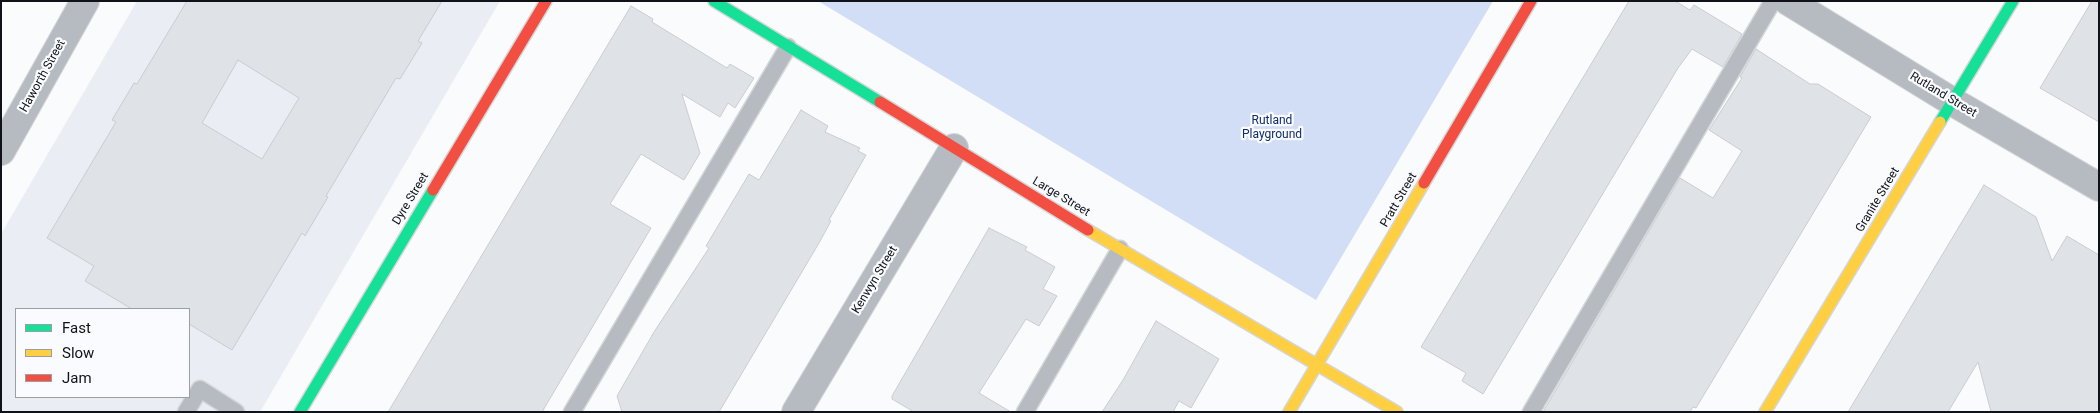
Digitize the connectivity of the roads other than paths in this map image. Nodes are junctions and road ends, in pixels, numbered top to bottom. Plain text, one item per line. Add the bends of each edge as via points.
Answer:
1 (85, 1) edge
2 (546, 1) edge
3 (714, 1) edge
4 (1532, 1) edge
5 (1773, 1) edge
6 (1788, 1) edge
7 (2013, 1) edge
8 (788, 47) junction
9 (1953, 102) junction
10 (954, 148) junction
11 (1, 151) edge
12 (2099, 187) edge
13 (1120, 249) junction
14 (1317, 365) junction
15 (186, 412) edge
16 (236, 412) edge
17 (300, 412) edge
18 (572, 412) edge
19 (796, 412) edge
20 (1025, 412) edge
21 (1289, 412) edge
22 (1397, 412) edge
23 (1531, 412) edge
24 (1765, 412) edge

1 - 11 street, Haworth Street
2 - 17 street, Dyre Street
3 - 8 street, Large Street
4 - 14 street, Pratt Street
5 - 23 lane
6 - 9 street, Rutland Street
7 - 9 street, Granite Street
8 - 10 street, Large Street
8 - 18 lane
9 - 12 street, Rutland Street
9 - 24 street, Granite Street
10 - 13 street, Large Street
10 - 19 street, Kenwyn Street
13 - 14 street, Large Street
13 - 20 lane
14 - 21 street, Pratt Street
14 - 22 street, Large Street
15 - 16 lane via 200,389

